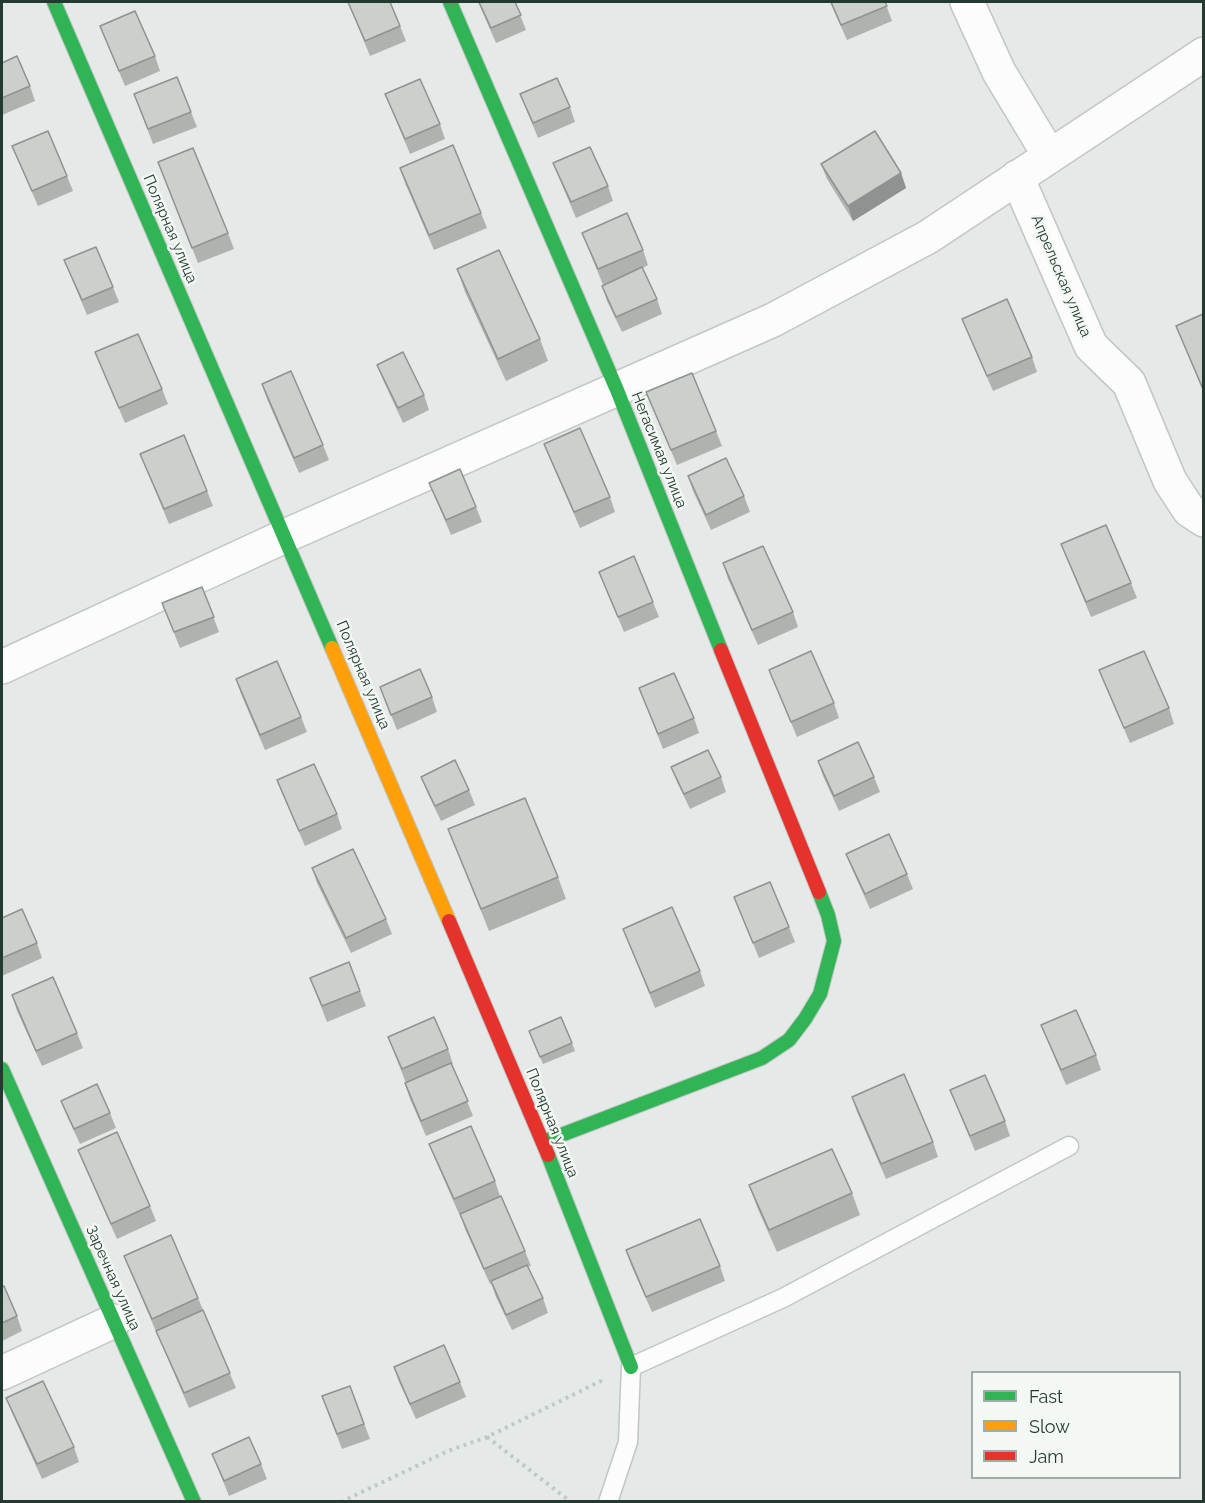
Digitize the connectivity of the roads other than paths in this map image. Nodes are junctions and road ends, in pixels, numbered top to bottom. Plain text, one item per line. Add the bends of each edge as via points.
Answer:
1 (54, 2) edge
2 (450, 2) edge
3 (967, 2) edge
4 (1203, 54) edge
5 (1049, 155) junction
6 (1017, 177) junction
7 (616, 390) junction
8 (1203, 520) edge
9 (285, 536) junction
10 (2, 667) edge
11 (2, 1069) edge
12 (543, 1142) junction
13 (1069, 1146) dead end
14 (114, 1321) junction
15 (631, 1367) junction
16 (2, 1373) edge
17 (194, 1502) edge
18 (608, 1502) edge

1 - 9 street, Полярная улица
2 - 7 street, Негасимая улица
3 - 5 street via 999,72
4 - 5 street
5 - 6 street
6 - 7 street via 928,237 773,320
6 - 8 street, Апрельская улица via 1091,346 1129,383 1170,481 1189,510
7 - 9 street
7 - 12 street, Негасимая улица via 828,915 834,940 820,994 789,1040 762,1058
9 - 10 street
9 - 12 street, Полярная улица
11 - 14 street, Заречная улица
12 - 15 street, Полярная улица
13 - 15 lane via 783,1298
14 - 16 street
14 - 17 street, Заречная улица
15 - 18 lane via 628,1442

